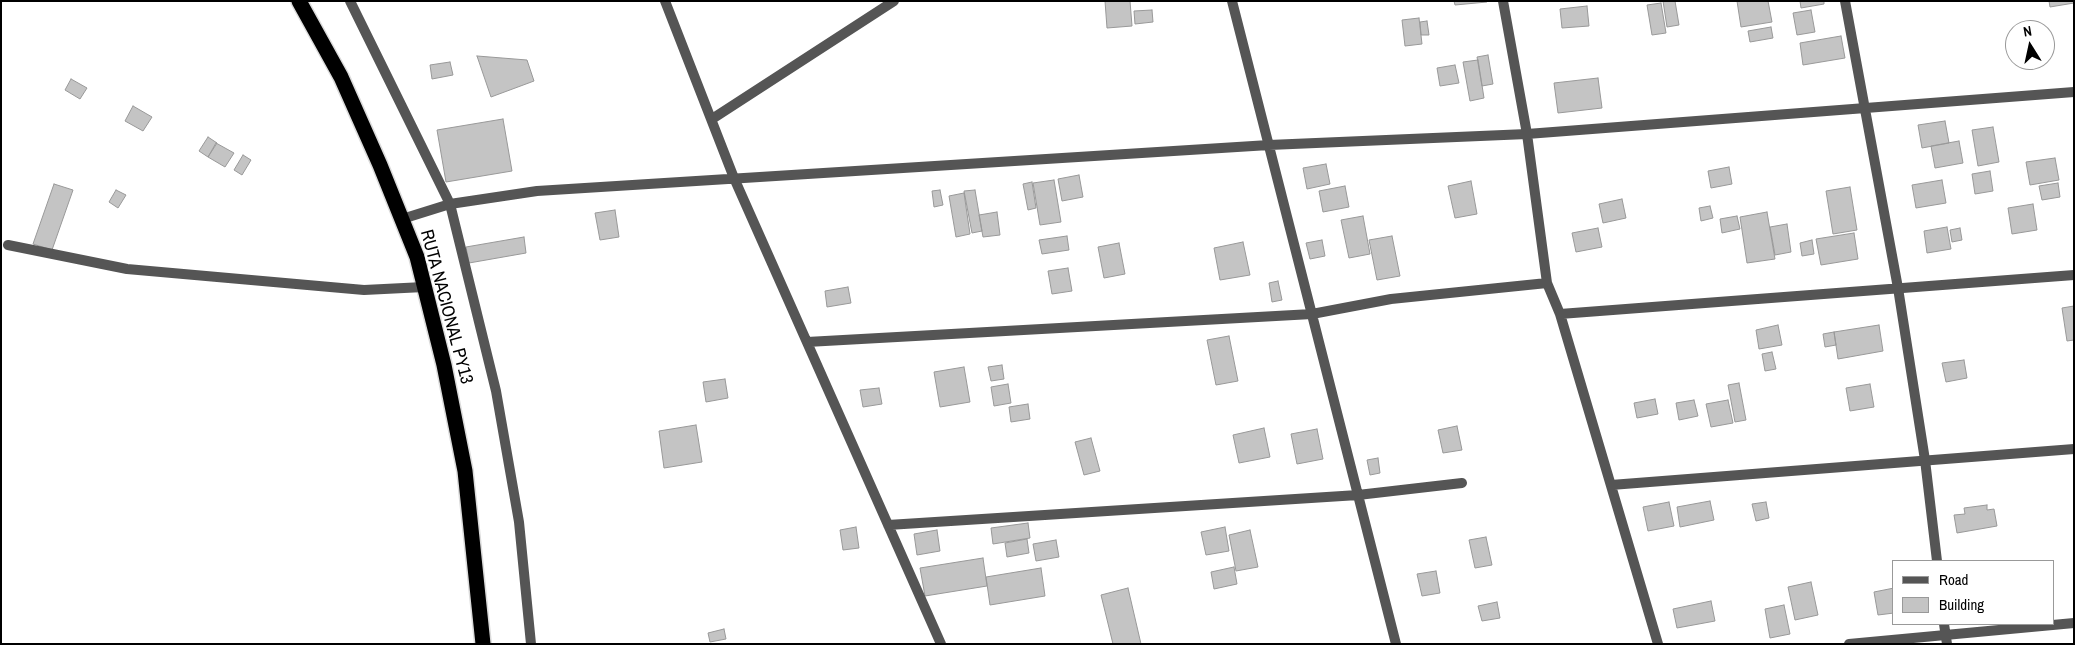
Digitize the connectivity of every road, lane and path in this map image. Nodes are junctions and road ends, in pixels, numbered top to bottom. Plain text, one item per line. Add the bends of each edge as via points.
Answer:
1 (299, 1) edge
2 (350, 1) edge
3 (665, 1) edge
4 (894, 1) edge
5 (1232, 1) edge
6 (1503, 1) edge
7 (1845, 1) edge
8 (2074, 92) edge
9 (1864, 108) junction
10 (712, 119) junction
11 (1527, 134) junction
12 (1269, 145) junction
13 (734, 178) junction
14 (450, 204) junction
15 (402, 219) junction
16 (8, 245) dead end
17 (2074, 275) edge
18 (1547, 283) junction
19 (424, 287) junction
20 (1898, 288) junction
21 (1312, 314) junction
22 (1560, 314) junction
23 (807, 342) junction
24 (2074, 449) edge
25 (1925, 460) junction
26 (1462, 483) dead end
27 (1611, 485) junction
28 (1358, 495) junction
29 (888, 525) junction
30 (1937, 560) edge
31 (2074, 623) edge
32 (2051, 625) edge
33 (2055, 625) edge
34 (1946, 634) edge
35 (483, 644) edge
36 (531, 644) edge
37 (941, 644) edge
38 (1396, 644) edge
39 (1658, 644) edge
40 (1849, 644) edge

1 - 15 highway, RUTA NACIONAL PY13 via 340,77
2 - 14 street
3 - 10 street
4 - 10 street
5 - 12 street
6 - 11 street
7 - 9 street
8 - 9 street
9 - 11 street
9 - 20 street
10 - 13 street
11 - 12 street
11 - 18 street
12 - 13 street
12 - 21 street
13 - 14 street via 537,191
13 - 23 street
14 - 15 street
14 - 36 street via 496,391 519,522
15 - 19 highway, RUTA NACIONAL PY13
16 - 19 street via 127,269 364,290
17 - 20 street
18 - 21 street via 1391,299
18 - 22 street
19 - 35 highway, RUTA NACIONAL PY13 via 444,365 465,472
20 - 22 street
20 - 25 street
21 - 23 street
21 - 28 street
22 - 27 street
23 - 29 street
24 - 25 street
25 - 27 street
25 - 30 street
26 - 28 street
27 - 39 street
28 - 29 street
28 - 38 street
29 - 37 street
31 - 33 street
32 - 34 street
34 - 40 street

